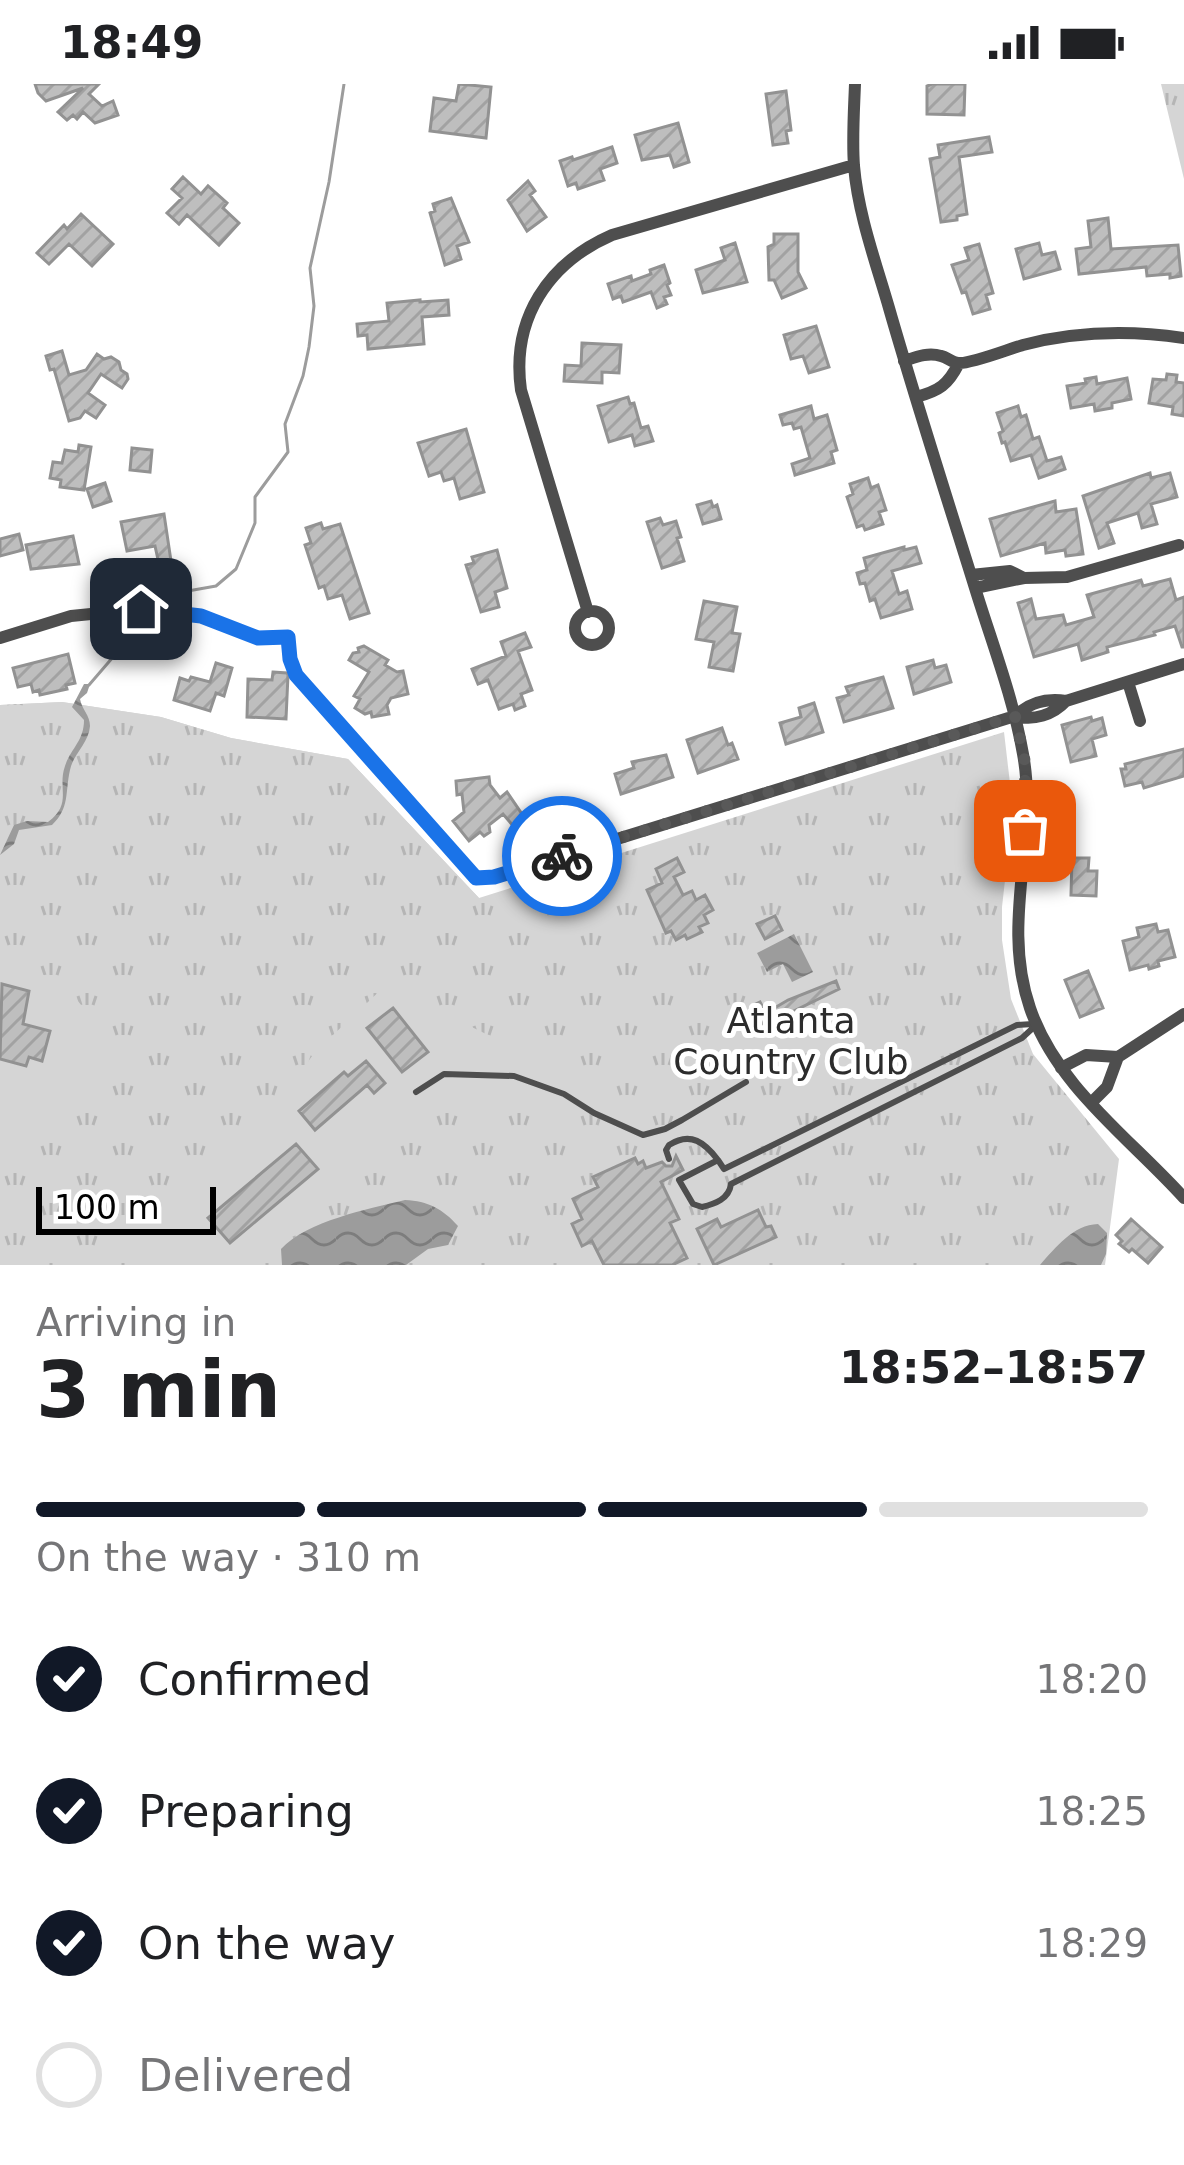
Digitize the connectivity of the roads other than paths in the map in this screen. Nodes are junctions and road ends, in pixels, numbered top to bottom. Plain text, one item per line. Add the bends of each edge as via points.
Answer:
1 (855, 84) edge
2 (854, 165) junction
3 (1184, 338) edge
4 (904, 361) junction
5 (959, 364) junction
6 (916, 398) junction
7 (1179, 545) dead end
8 (973, 581) junction
9 (588, 612) dead end
10 (288, 637) joint
11 (0, 638) edge
12 (1184, 664) edge
13 (1128, 682) junction
14 (1015, 716) junction
15 (1140, 722) dead end
16 (494, 877) joint
17 (1184, 1014) edge
18 (1036, 1024) junction
19 (1118, 1058) junction
20 (1061, 1068) junction
21 (746, 1082) dead end
22 (416, 1092) dead end
23 (1091, 1103) junction
24 (669, 1159) dead end
25 (718, 1160) junction
26 (724, 1169) junction
27 (730, 1184) junction
28 (1184, 1198) edge

1 - 2 street
2 - 4 street
2 - 9 street via 612,235 561,267 536,299 521,342 521,390
3 - 5 street via 1068,336
4 - 5 street via 925,354
4 - 6 street
5 - 6 street via 949,383
6 - 8 street
7 - 8 street via 1067,578
8 - 14 street
10 - 11 street via 258,638 201,616 141,609 71,616
10 - 16 lane via 296,675 469,872
12 - 13 street
13 - 14 street
13 - 15 street
14 - 16 street
14 - 18 street via 1027,806 1017,939
17 - 19 street
18 - 20 street
18 - 26 lane via 1017,1025
18 - 27 lane
19 - 20 street via 1086,1055
19 - 23 street
20 - 23 street
21 - 22 lane via 643,1135 514,1076 444,1074
23 - 28 street
24 - 25 lane via 669,1145 688,1138
25 - 26 lane
25 - 27 lane via 678,1178 702,1207 725,1197
26 - 27 lane

